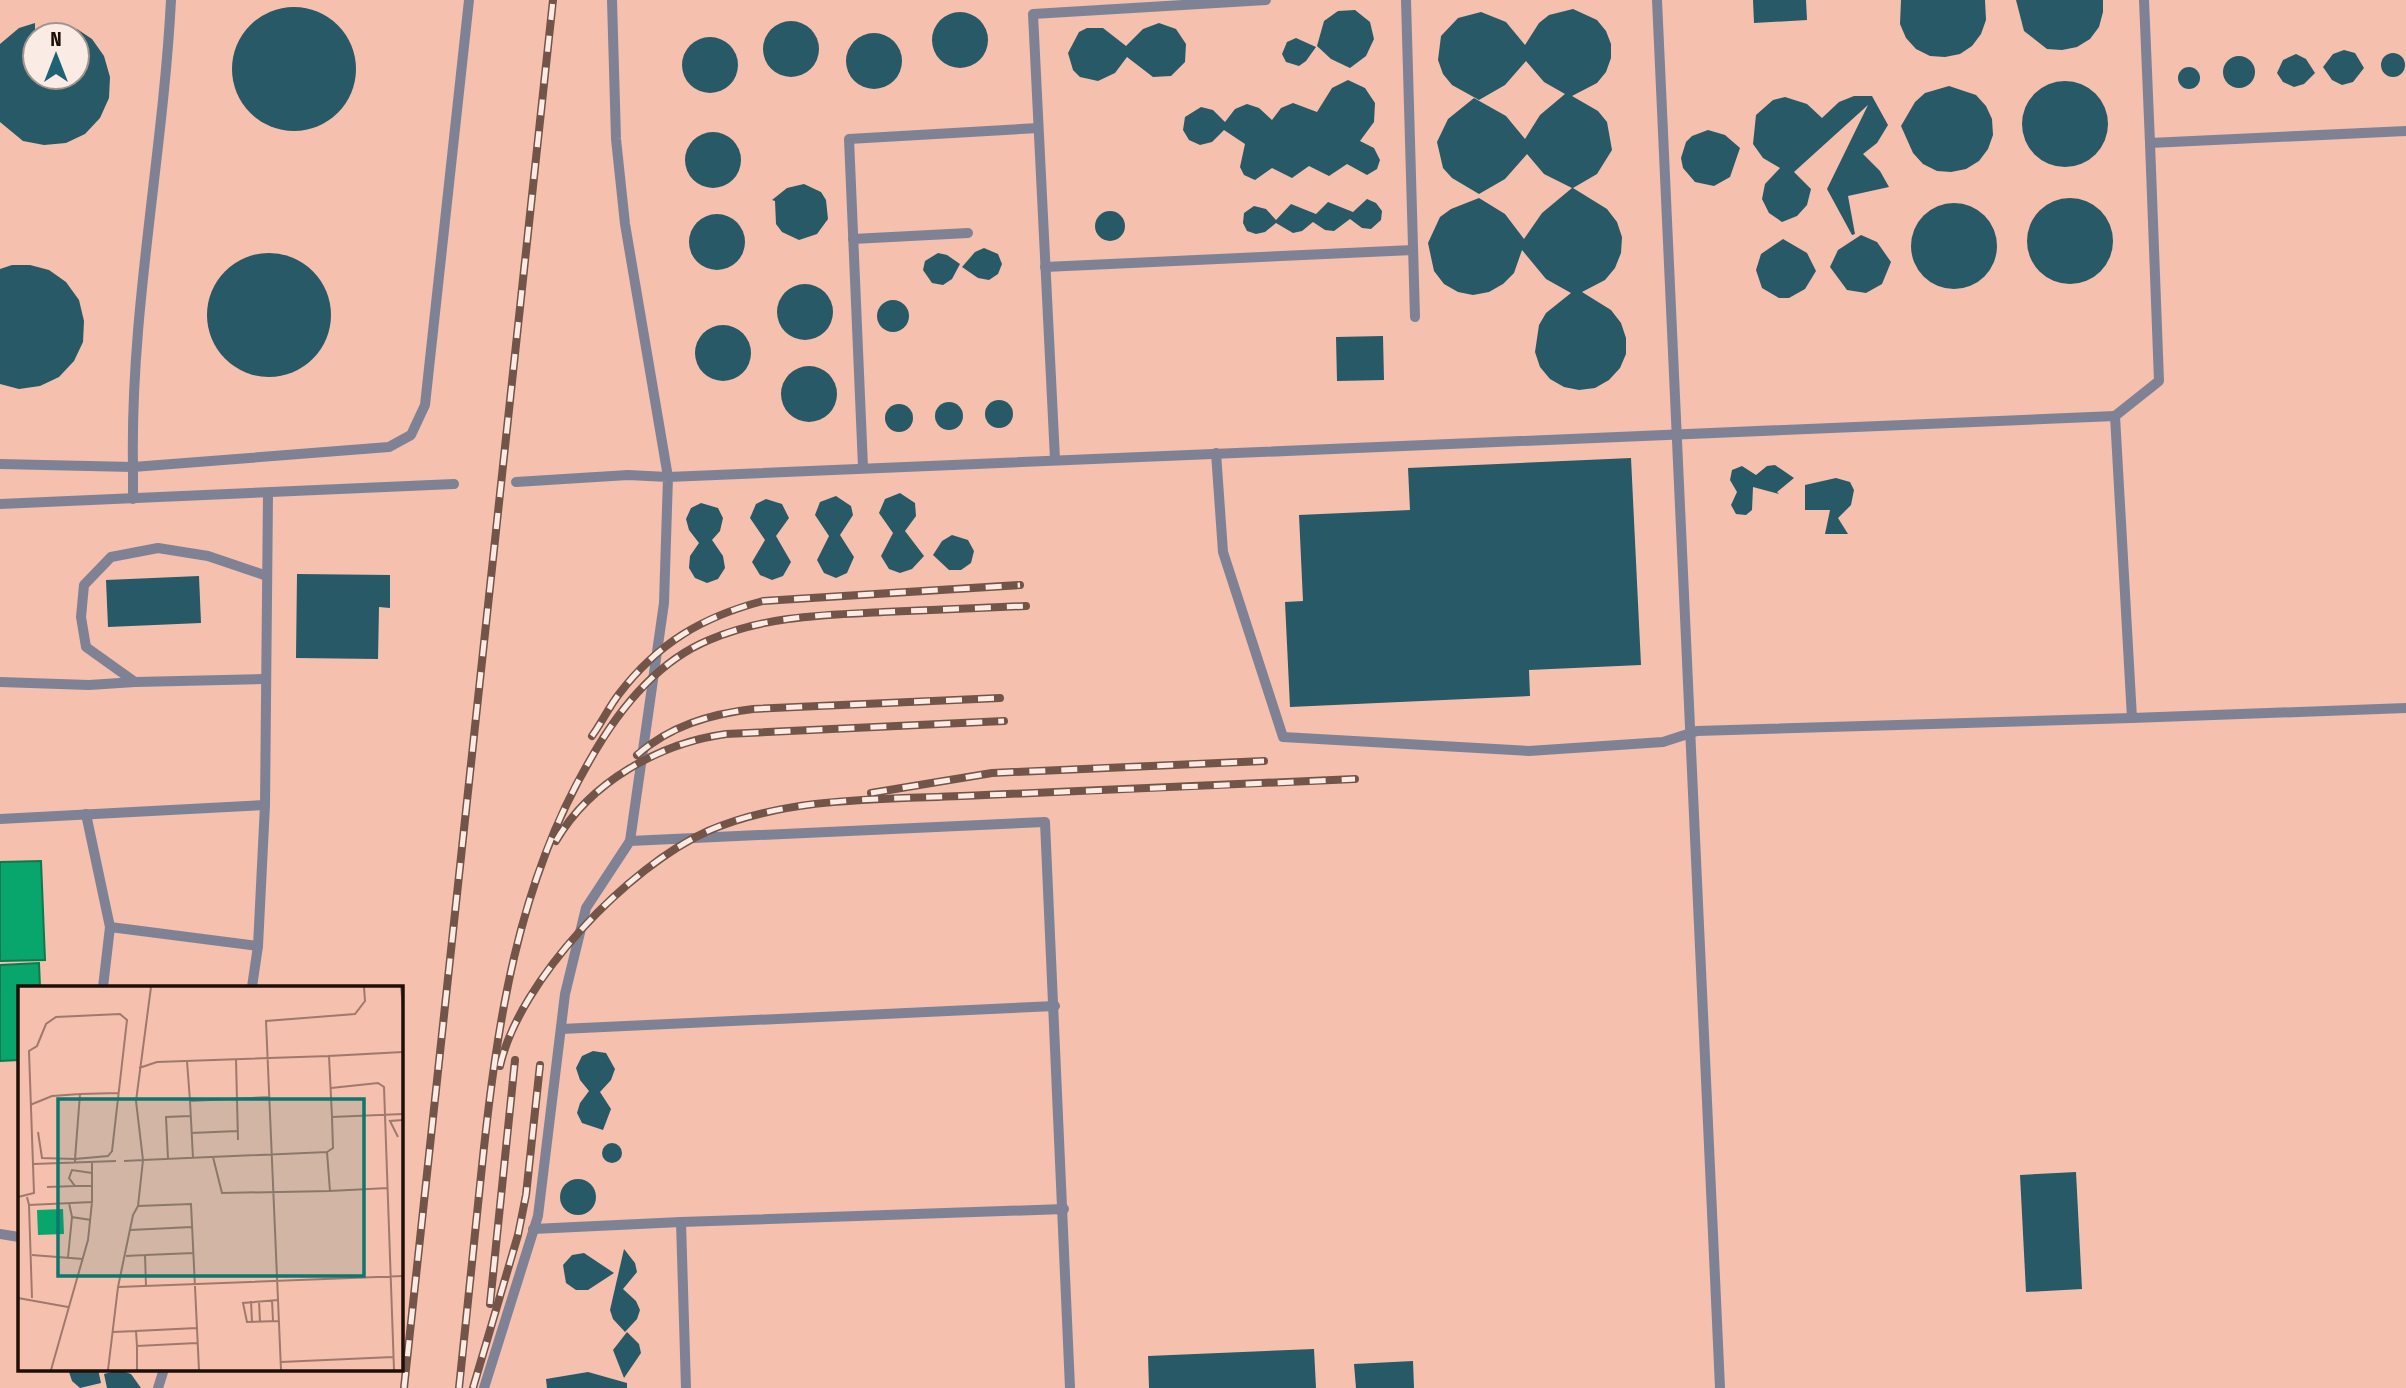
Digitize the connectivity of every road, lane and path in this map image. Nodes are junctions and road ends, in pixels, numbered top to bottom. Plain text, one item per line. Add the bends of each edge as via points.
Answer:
1 (171, 0) edge
2 (469, 0) edge
3 (612, 0) edge
4 (1032, 0) edge
5 (1266, 0) edge
6 (1406, 0) edge
7 (1657, 0) edge
8 (2144, 0) edge
9 (1033, 13) junction
10 (1038, 128) junction
11 (2406, 131) edge
12 (2150, 143) junction
13 (968, 233) dead end
14 (853, 239) junction
15 (1413, 250) junction
16 (1045, 267) junction
17 (1415, 317) dead end
18 (2115, 416) junction
19 (1678, 434) junction
20 (1216, 453) junction
21 (1055, 460) junction
22 (0, 464) edge
23 (133, 467) junction
24 (863, 467) junction
25 (668, 477) junction
26 (516, 482) dead end
27 (454, 484) dead end
28 (268, 494) junction
29 (133, 499) junction
30 (0, 504) edge
31 (267, 576) junction
32 (266, 680) junction
33 (0, 682) edge
34 (135, 682) junction
35 (2406, 708) edge
36 (2132, 718) junction
37 (1692, 732) junction
38 (265, 805) junction
39 (86, 814) junction
40 (0, 819) edge
41 (630, 841) junction
42 (110, 927) junction
43 (258, 946) junction
44 (103, 986) edge
45 (251, 986) edge
46 (1055, 1006) junction
47 (561, 1029) junction
48 (1064, 1209) junction
49 (681, 1222) junction
50 (533, 1229) junction
51 (0, 1234) edge
52 (18, 1237) edge
53 (164, 1370) edge
54 (158, 1388) edge
55 (484, 1388) edge
56 (686, 1388) edge
57 (1070, 1388) edge
58 (1720, 1388) edge

1 - 23 lane via 167,84 142,297
2 - 23 lane via 425,405 411,435 389,447
3 - 25 lane via 616,139 625,224
4 - 9 lane
5 - 9 lane
6 - 15 lane
7 - 19 lane
8 - 12 lane
9 - 10 lane
10 - 14 lane via 849,139
10 - 16 lane
11 - 12 lane
12 - 18 lane via 2159,381
13 - 14 lane
14 - 24 lane
15 - 16 lane
15 - 17 lane
16 - 21 lane
18 - 19 lane
18 - 36 lane
19 - 20 lane
19 - 37 lane
20 - 21 lane
20 - 37 lane via 1223,552 1283,737 1529,751 1662,742
21 - 24 lane
22 - 23 lane
23 - 29 lane
24 - 25 lane
25 - 26 lane
25 - 41 lane via 664,603
27 - 28 lane
28 - 29 lane
28 - 31 lane
29 - 30 lane
31 - 32 lane
31 - 34 lane via 208,556 159,548 111,557 84,585 81,617 86,647
32 - 34 lane
32 - 38 lane
33 - 34 lane
35 - 36 lane
36 - 37 lane
37 - 58 lane
38 - 39 lane
38 - 43 lane
39 - 40 lane
39 - 42 lane
41 - 46 lane via 1045,822
41 - 47 lane via 586,908
42 - 43 lane
42 - 44 lane
43 - 45 lane
46 - 47 lane
46 - 48 lane
47 - 50 lane
48 - 49 lane
48 - 57 lane
49 - 50 lane
49 - 56 lane
50 - 55 lane
51 - 52 lane
53 - 54 lane

